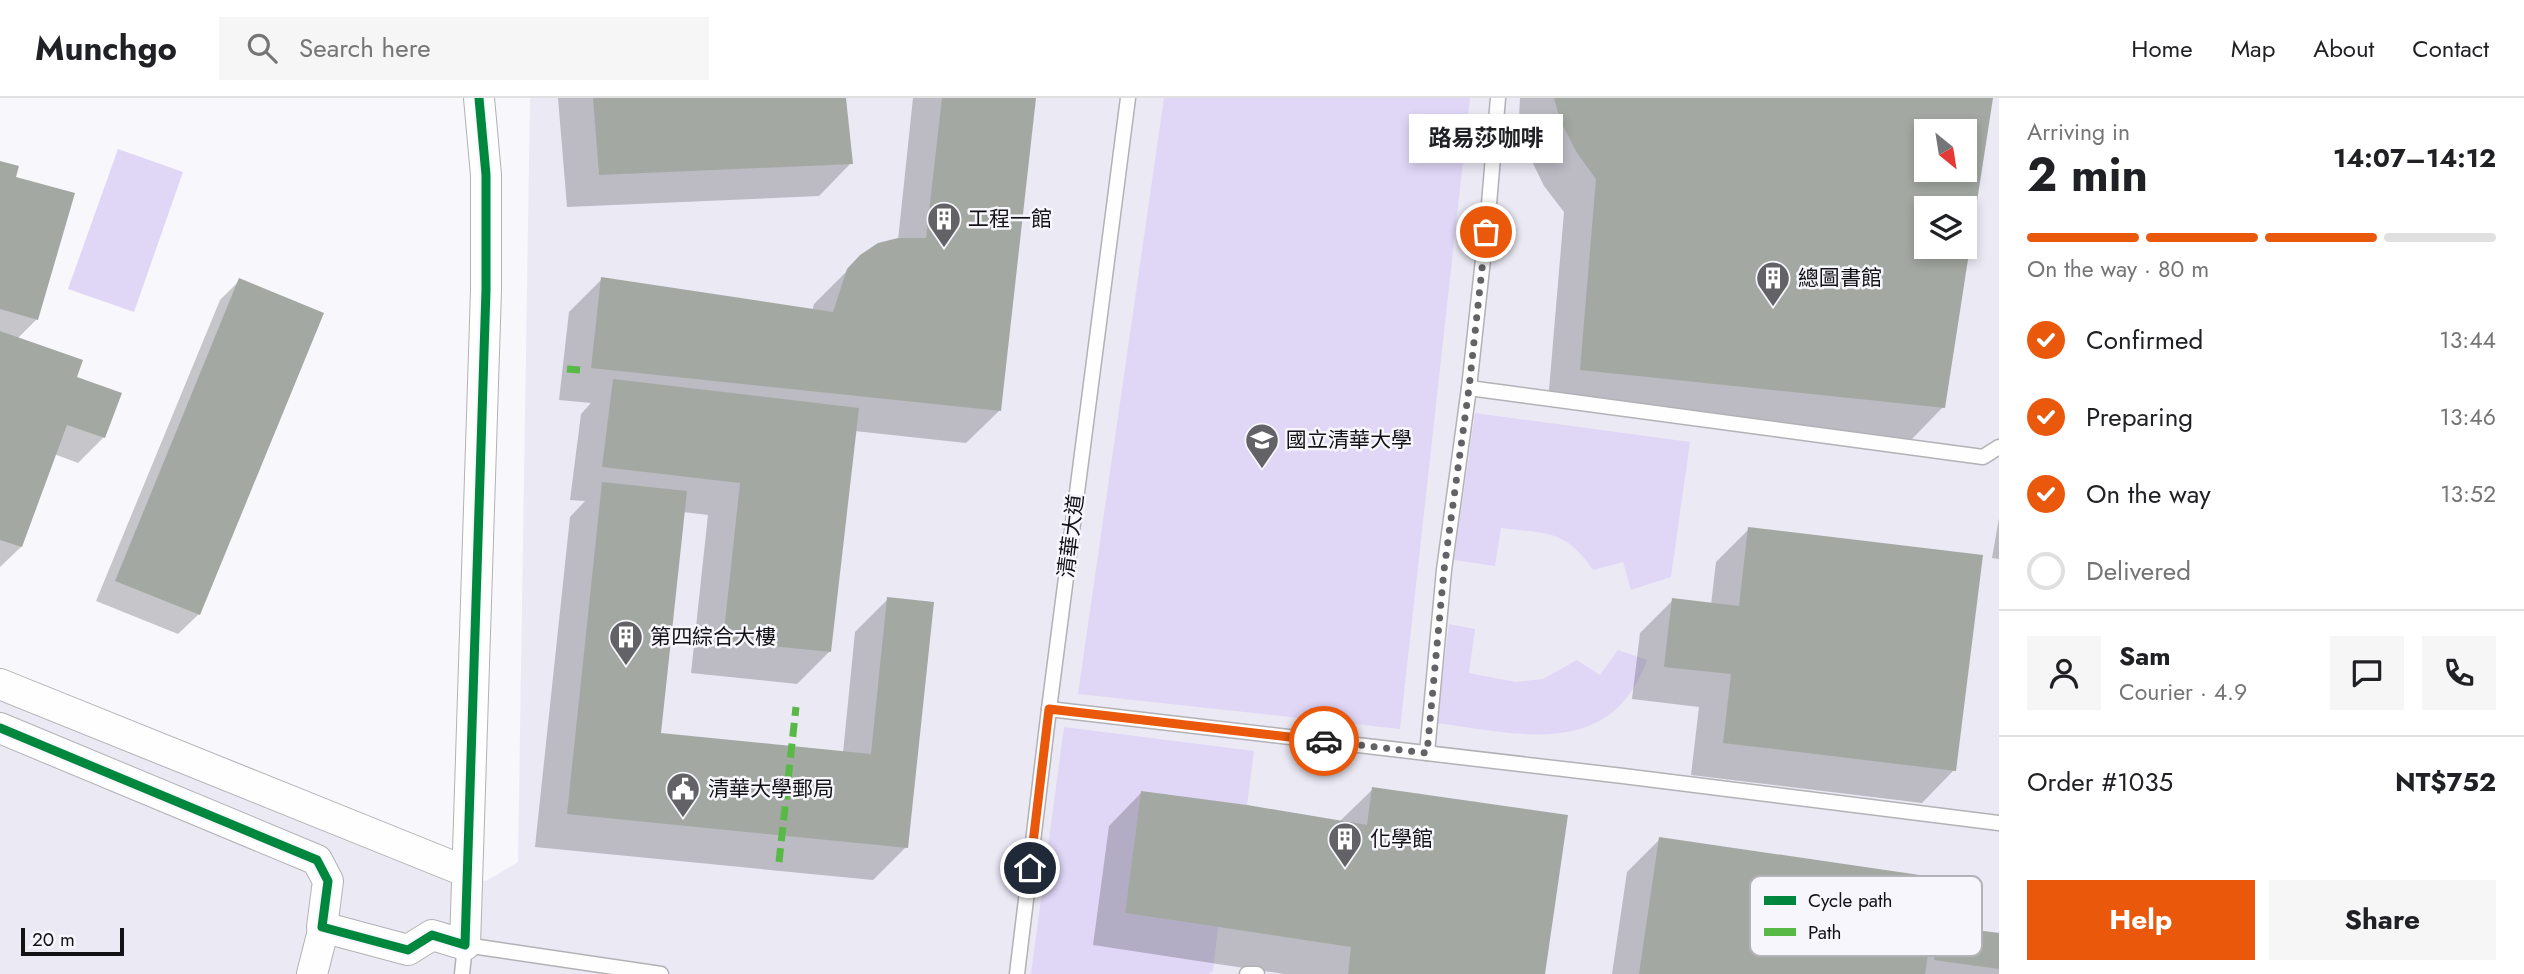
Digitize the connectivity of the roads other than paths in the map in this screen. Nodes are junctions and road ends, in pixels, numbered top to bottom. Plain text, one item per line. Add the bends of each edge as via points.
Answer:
1 (479, 98) edge
2 (1128, 98) edge
3 (1498, 98) edge
4 (1469, 388) junction
5 (1999, 447) edge
6 (0, 684) edge
7 (1049, 709) junction
8 (0, 728) edge
9 (1427, 753) junction
10 (1999, 823) edge
11 (467, 872) junction
12 (324, 927) junction
13 (463, 960) edge
14 (312, 974) edge
15 (661, 974) edge
16 (1017, 974) edge
17 (1247, 974) edge
18 (1258, 974) edge

1 - 11 street via 486,175 486,290
2 - 7 lane, 清華大道
3 - 4 lane
4 - 5 lane via 1983,457
4 - 9 lane via 1444,570
6 - 11 street
7 - 9 lane
7 - 16 lane, 清華大道
8 - 12 street via 317,860 328,881
9 - 10 lane
11 - 13 street
12 - 13 street via 408,950 432,935
12 - 14 street
13 - 15 lane
17 - 18 lane

